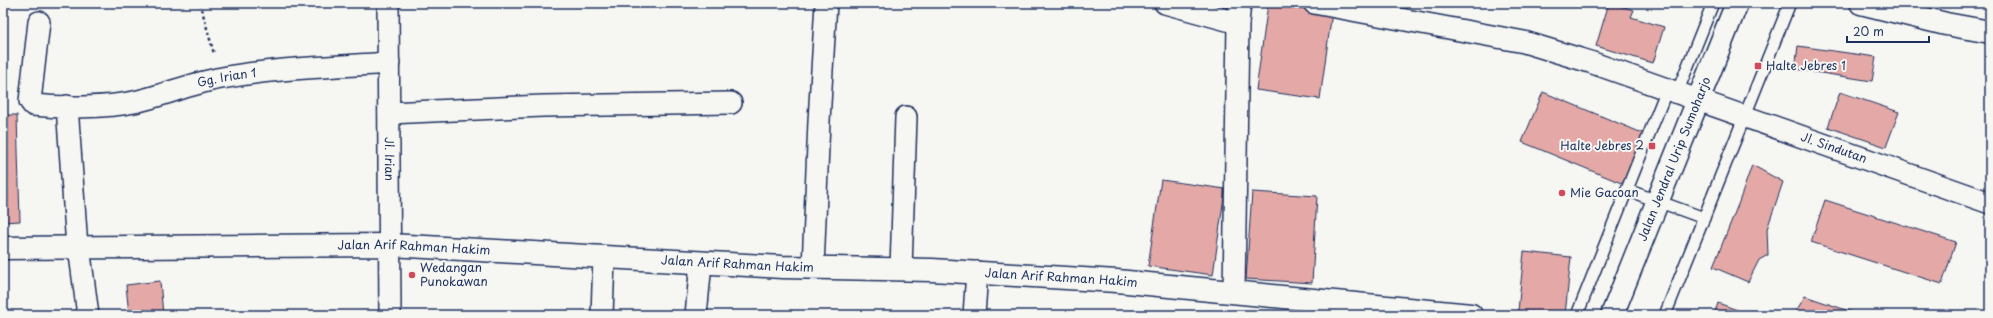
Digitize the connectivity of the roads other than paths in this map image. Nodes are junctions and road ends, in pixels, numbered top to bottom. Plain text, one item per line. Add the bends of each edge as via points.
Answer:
1 (388, 3) edge
2 (826, 3) edge
3 (1165, 3) edge
4 (1314, 3) edge
5 (1713, 3) edge
6 (1737, 3) edge
7 (1790, 3) edge
8 (1861, 3) edge
9 (1401, 10) edge
10 (1239, 13) edge
11 (39, 22) dead end
12 (1990, 32) edge
13 (389, 64) junction
14 (1672, 91) junction
15 (1698, 100) junction
16 (731, 103) dead end
17 (68, 106) junction
18 (389, 113) junction
19 (1745, 116) junction
20 (906, 117) dead end
21 (1627, 190) junction
22 (1657, 202) junction
23 (1990, 203) edge
24 (1704, 218) junction
25 (390, 245) junction
26 (78, 247) junction
27 (3, 248) edge
28 (604, 258) junction
29 (701, 263) junction
30 (813, 268) junction
31 (901, 269) junction
32 (977, 272) junction
33 (1234, 292) junction
34 (88, 315) edge
35 (390, 315) edge
36 (602, 315) edge
37 (696, 315) edge
38 (974, 315) edge
39 (1471, 315) edge
40 (1577, 315) edge
41 (1612, 315) edge
42 (1665, 315) edge

1 - 13 street, Jl. Irian
2 - 30 street
3 - 10 street
4 - 9 street, Jl. Sindutan
5 - 14 lane
6 - 15 main road, Jalan Jendral Urip Sumoharjo
7 - 19 lane
8 - 12 main road
9 - 14 street, Jl. Sindutan via 1524,42
10 - 33 street
11 - 17 street, Gg. Irian 1 via 31,104
13 - 17 street, Gg. Irian 1 via 300,68 220,78 128,103
13 - 18 street, Jl. Irian
14 - 15 street, Jl. Sindutan
14 - 21 lane
15 - 19 street, Jl. Sindutan
15 - 22 main road, Jalan Jendral Urip Sumoharjo
16 - 18 street via 543,106
17 - 26 street
18 - 25 street, Jl. Irian
19 - 23 street, Jl. Sindutan
19 - 24 lane
20 - 31 street
21 - 22 lane
21 - 40 lane
22 - 24 lane
22 - 41 main road, Jalan Jendral Urip Sumoharjo
24 - 42 lane
25 - 26 main road, Jalan Arif Rahman Hakim
25 - 28 main road, Jalan Arif Rahman Hakim
25 - 35 street, Jl. Irian
26 - 27 main road, Jalan Arif Rahman Hakim
26 - 34 street
28 - 29 main road, Jalan Arif Rahman Hakim
28 - 36 street
29 - 30 main road, Jalan Arif Rahman Hakim
29 - 37 street
30 - 31 main road, Jalan Arif Rahman Hakim
31 - 32 main road, Jalan Arif Rahman Hakim
32 - 33 main road, Jalan Arif Rahman Hakim
32 - 38 street
33 - 39 main road, Jalan Arif Rahman Hakim

